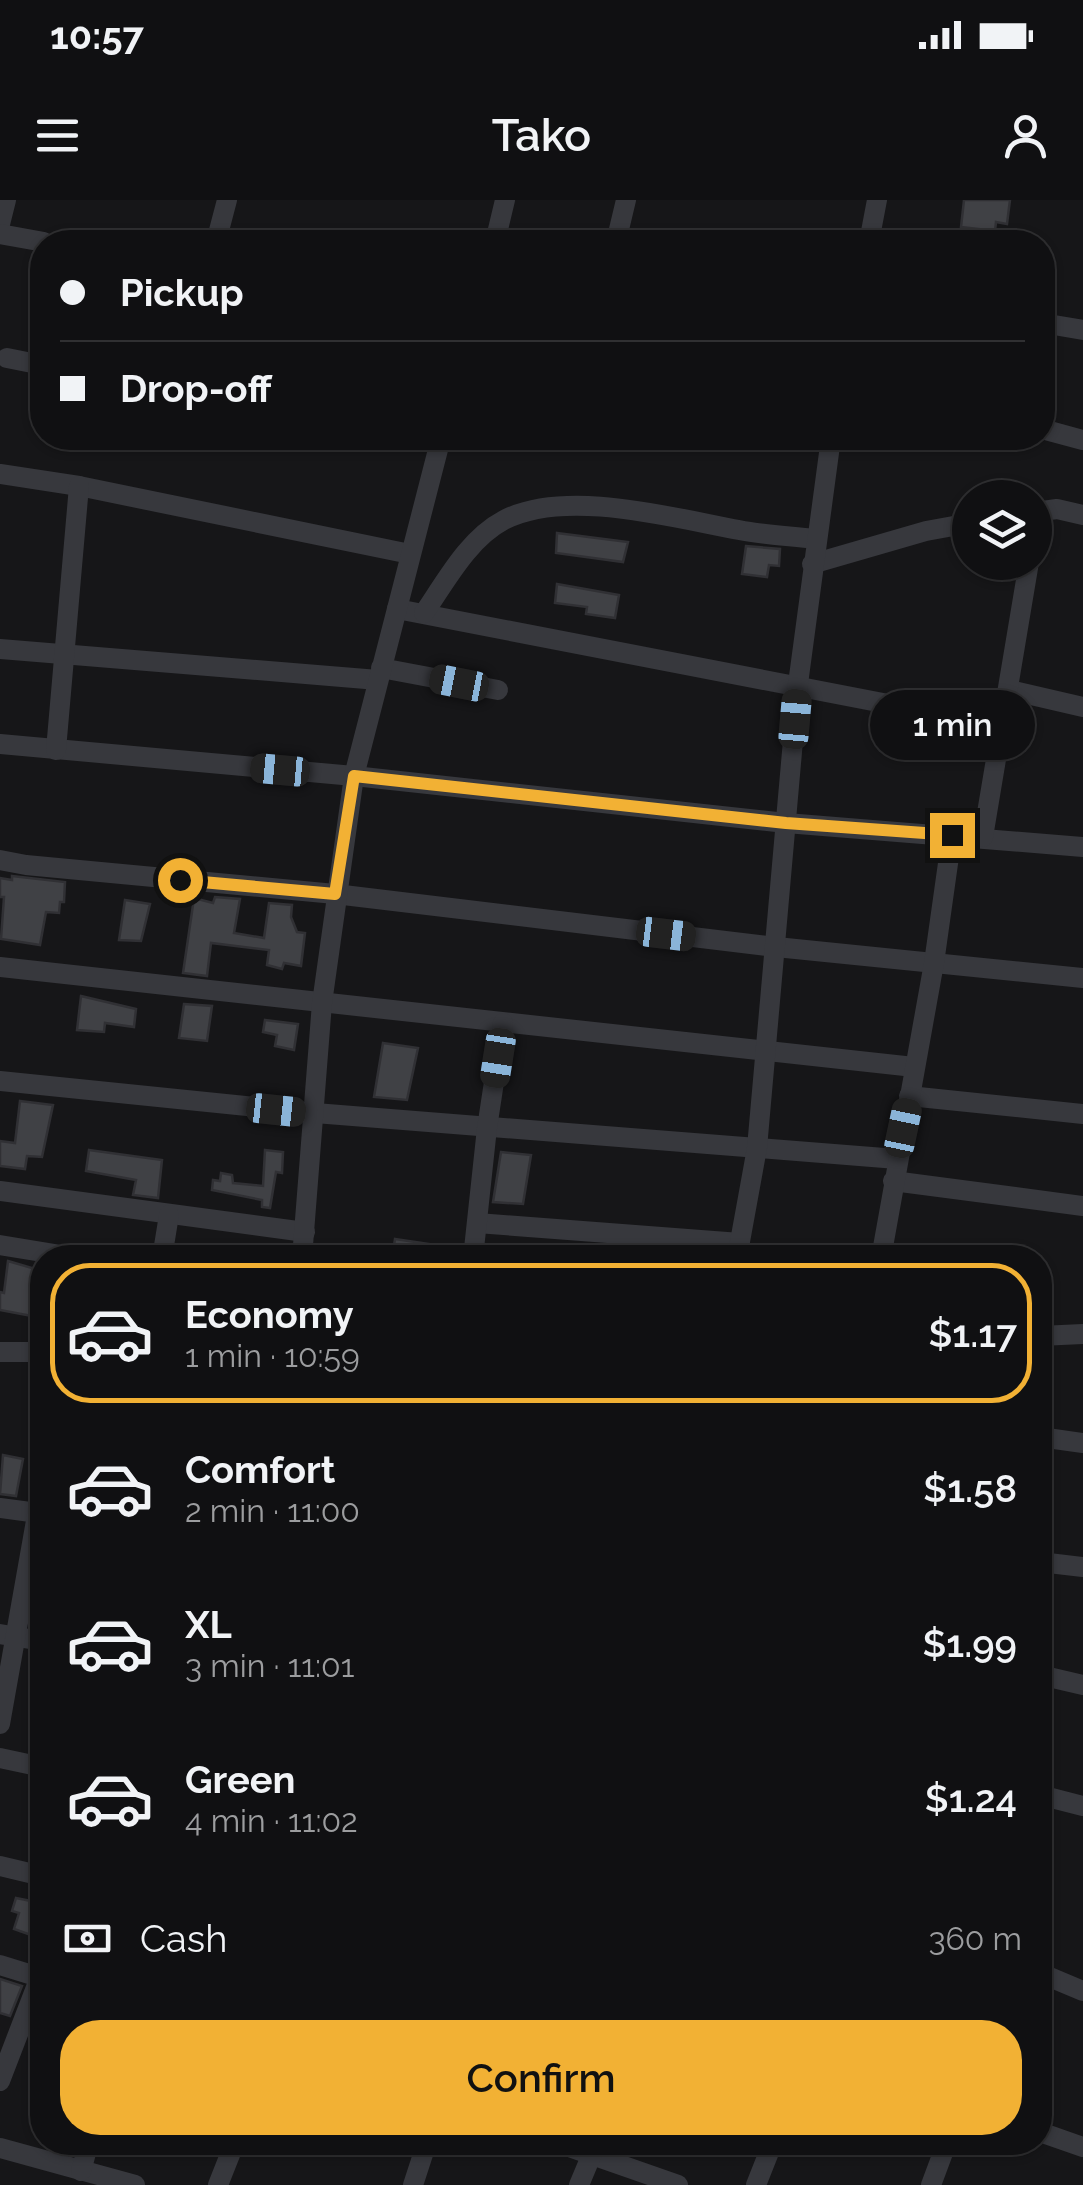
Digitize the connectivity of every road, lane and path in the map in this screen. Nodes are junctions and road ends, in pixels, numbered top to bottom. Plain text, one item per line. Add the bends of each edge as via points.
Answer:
1 (6, 200) edge
2 (227, 200) edge
3 (506, 200) edge
4 (626, 200) edge
5 (877, 200) edge
6 (0, 224) edge
7 (219, 230) edge
8 (499, 230) edge
9 (619, 230) edge
10 (871, 230) edge
11 (0, 234) edge
12 (30, 239) edge
13 (1055, 325) edge
14 (1083, 330) edge
15 (6, 358) dead end
16 (30, 363) edge
17 (1055, 432) edge
18 (1083, 440) edge
19 (439, 450) edge
20 (829, 450) edge
21 (0, 474) edge
22 (79, 486) junction
23 (1052, 513) edge
24 (1083, 515) edge
25 (952, 526) edge
26 (815, 539) junction
27 (410, 554) junction
28 (812, 564) junction
29 (1026, 580) edge
30 (398, 610) junction
31 (424, 612) junction
32 (0, 648) edge
33 (67, 656) junction
34 (379, 674) junction
35 (798, 684) junction
36 (498, 690) dead end
37 (1009, 690) junction
38 (1083, 706) edge
39 (1002, 726) junction
40 (0, 744) edge
41 (56, 750) junction
42 (354, 776) junction
43 (786, 823) junction
44 (952, 835) junction
45 (983, 837) junction
46 (1083, 847) edge
47 (0, 860) edge
48 (335, 894) junction
49 (776, 948) junction
50 (934, 963) junction
51 (0, 967) edge
52 (1083, 978) edge
53 (322, 1003) junction
54 (504, 1023) junction
55 (764, 1052) junction
56 (914, 1067) junction
57 (0, 1082) edge
58 (910, 1096) junction
59 (315, 1114) junction
60 (1083, 1114) edge
61 (487, 1128) junction
62 (756, 1148) junction
63 (897, 1159) junction
64 (893, 1181) junction
65 (0, 1191) edge
66 (1083, 1206) edge
67 (169, 1215) junction
68 (478, 1223) junction
69 (305, 1232) junction
70 (164, 1245) edge
71 (304, 1245) edge
72 (475, 1245) edge
73 (691, 1245) edge
74 (740, 1245) edge
75 (883, 1245) edge
76 (0, 1246) edge
77 (30, 1251) edge
78 (1083, 1334) edge
79 (1052, 1335) edge
80 (0, 1352) edge
81 (30, 1352) edge
82 (1052, 1439) edge
83 (1083, 1443) edge
84 (0, 1508) edge
85 (30, 1511) edge
86 (1052, 1563) edge
87 (1083, 1567) edge
88 (30, 1580) edge
89 (9, 1635) edge
90 (1052, 1678) edge
91 (1083, 1685) edge
92 (0, 1724) edge
93 (0, 1758) edge
94 (30, 1764) edge
95 (1052, 1798) edge
96 (1083, 1806) edge
97 (0, 1866) edge
98 (30, 1873) edge
99 (0, 1965) edge
100 (30, 1975) edge
101 (1052, 1978) edge
102 (1083, 1991) edge
103 (30, 2006) edge
104 (0, 2081) edge
105 (1052, 2136) edge
106 (1083, 2146) edge
107 (0, 2148) edge
108 (85, 2155) edge
109 (231, 2155) edge
110 (423, 2155) edge
111 (592, 2155) edge
112 (608, 2155) edge
113 (768, 2155) edge
114 (941, 2155) edge
115 (80, 2171) junction
116 (135, 2185) edge
117 (218, 2185) edge
118 (413, 2185) edge
119 (580, 2185) edge
120 (678, 2185) edge
121 (756, 2185) edge
122 (931, 2185) edge

1 - 6 street
2 - 7 street
3 - 8 street
4 - 9 street
5 - 10 street
11 - 12 street
13 - 14 street
15 - 16 street
17 - 18 street
19 - 27 street
20 - 26 street
21 - 22 street
22 - 27 street
22 - 33 street
23 - 24 street
25 - 28 street
26 - 28 street
26 - 31 street via 638,510 540,508 501,521 471,546
27 - 30 street
28 - 35 street
29 - 37 street
30 - 31 street
30 - 34 street
31 - 35 street
32 - 33 street
33 - 34 street
33 - 41 street
34 - 36 street
34 - 42 street
35 - 39 street
35 - 43 street
37 - 38 street
37 - 39 street
39 - 45 street
40 - 41 street
41 - 42 street
42 - 43 street
42 - 48 street
43 - 44 street
43 - 49 street
44 - 45 street
44 - 50 street
45 - 46 street
47 - 48 street
48 - 49 street
48 - 53 street
49 - 50 street
49 - 55 street
50 - 52 street
50 - 56 street
51 - 53 street
53 - 54 street
53 - 59 street
54 - 55 street
54 - 61 street
55 - 56 street
55 - 62 street
56 - 58 street
57 - 59 street
58 - 60 street
58 - 63 street
59 - 61 street
59 - 69 street
61 - 62 street
61 - 68 street
62 - 63 street
62 - 74 street
63 - 64 street
64 - 66 street
64 - 75 street
65 - 67 street
67 - 69 street
67 - 70 street
68 - 72 street
68 - 73 street
69 - 71 street
76 - 77 street
78 - 79 street
80 - 81 street
82 - 83 street
84 - 85 street
86 - 87 street
88 - 89 street
89 - 92 street
90 - 91 street
93 - 94 street
95 - 96 street
97 - 98 street
99 - 100 street
101 - 102 street
103 - 104 street
105 - 106 street
107 - 115 street
108 - 115 street
109 - 117 street
110 - 118 street
111 - 119 street
112 - 120 street
113 - 121 street
114 - 122 street
115 - 116 street

